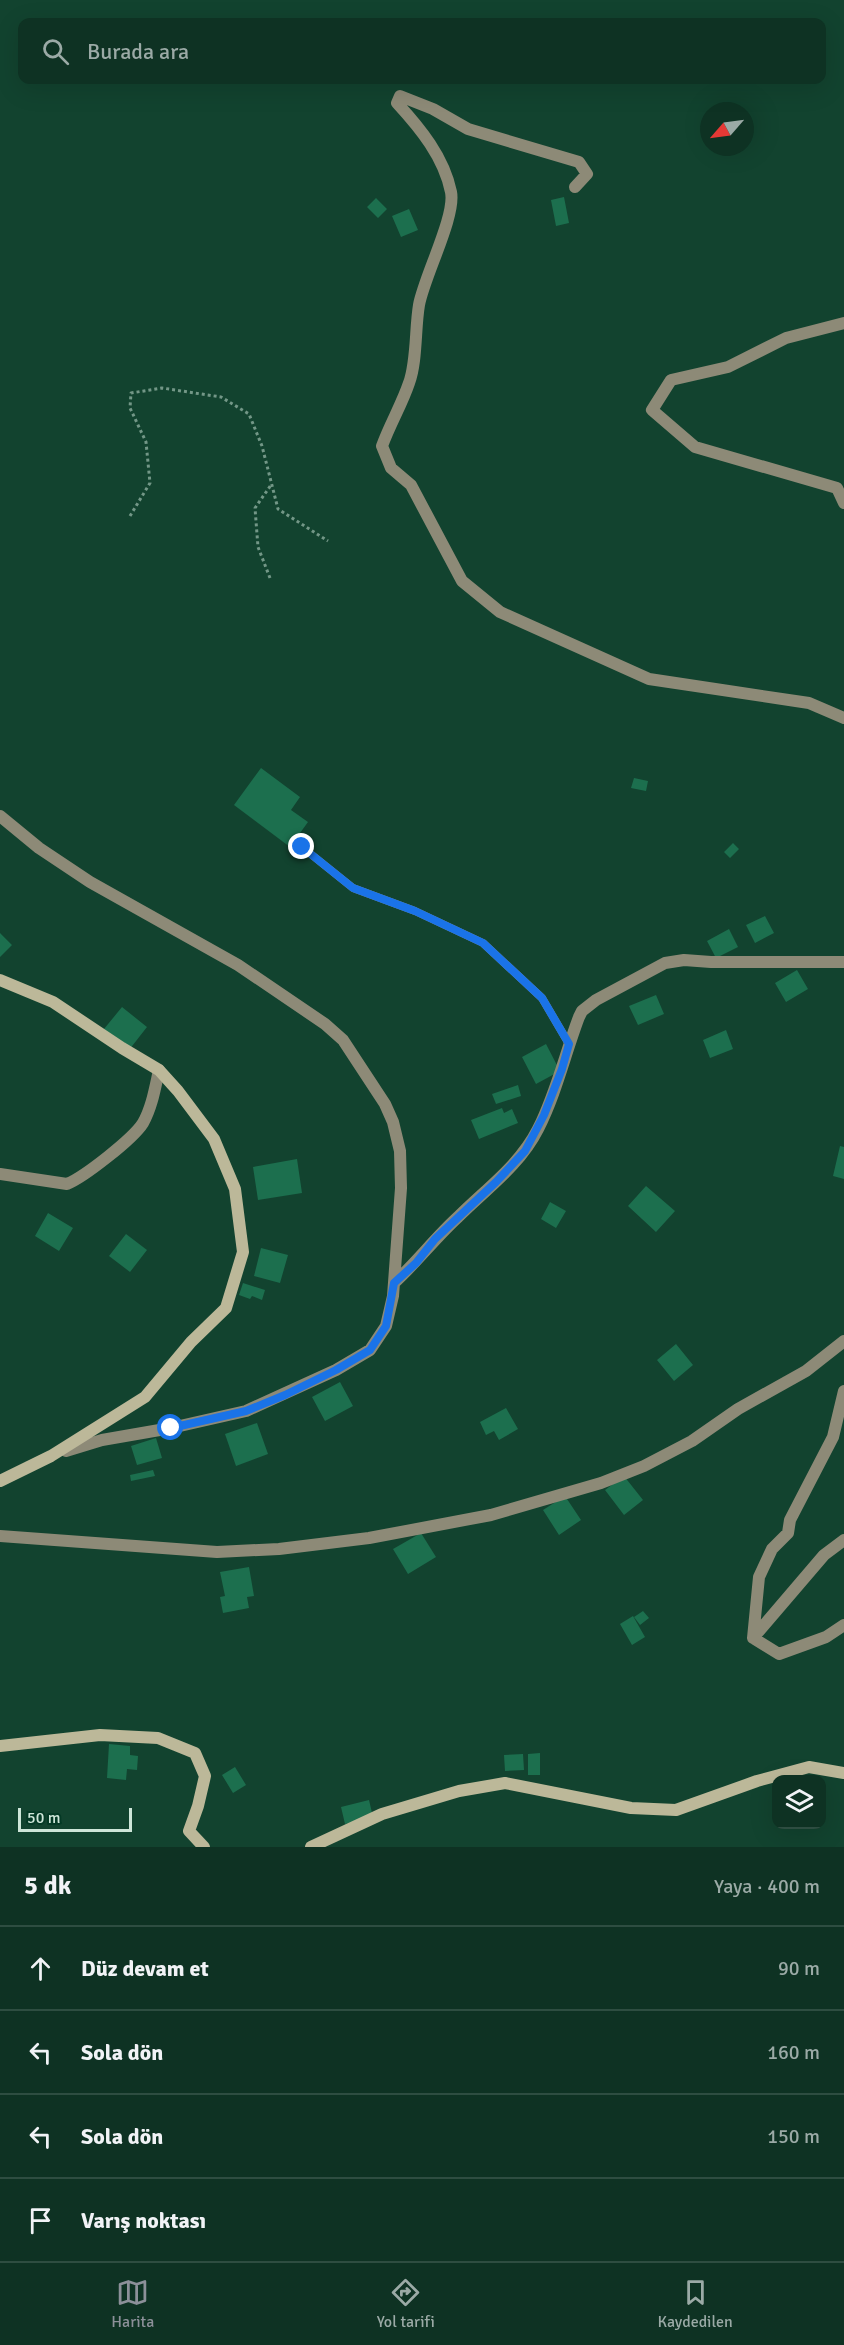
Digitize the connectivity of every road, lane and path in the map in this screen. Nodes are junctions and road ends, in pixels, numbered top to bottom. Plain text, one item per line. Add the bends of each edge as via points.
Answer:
1 (575, 187) dead end
2 (844, 322) edge
3 (271, 486) junction
4 (844, 503) edge
5 (130, 516) dead end
6 (328, 541) dead end
7 (270, 578) dead end
8 (844, 718) edge
9 (0, 816) edge
10 (302, 847) dead end
11 (844, 962) edge
12 (0, 980) edge
13 (569, 1044) junction
14 (159, 1070) junction
15 (0, 1174) edge
16 (394, 1283) junction
17 (844, 1341) edge
18 (844, 1391) edge
19 (51, 1456) junction
20 (0, 1481) edge
21 (0, 1536) edge
22 (844, 1540) edge
23 (844, 1625) edge
24 (753, 1638) junction
25 (0, 1746) edge
26 (844, 1773) edge
27 (204, 1847) edge
28 (311, 1847) edge

1 - 8 street via 587,174 579,162 468,129 400,96 397,103 441,161 452,194 446,227 419,304 410,381 382,446 391,468 411,485 462,581 500,612 649,679 809,703
2 - 4 street via 786,339 728,367 670,380 652,410 695,447 837,488
3 - 5 path via 262,446 249,414 220,397 162,388 131,393 130,408 146,442 150,483
3 - 6 path via 278,509
3 - 7 path via 255,508 258,547
9 - 16 street via 82,877 238,965 343,1040 386,1104 400,1151
10 - 13 lane via 353,888 483,943 542,998
11 - 13 street via 665,963 582,1011
12 - 14 street via 53,1002
13 - 16 street via 544,1115 525,1151
14 - 15 street via 142,1125 76,1180 67,1184
14 - 19 street via 214,1139 235,1189 243,1252 226,1308 145,1397
16 - 19 street via 386,1326 370,1350 336,1370 246,1411 92,1442
17 - 21 street via 806,1371 655,1461 601,1483 491,1515 369,1538 217,1552
18 - 24 street via 833,1437 790,1520 788,1533 772,1549 759,1577
19 - 20 street
22 - 24 street via 824,1555
23 - 24 street via 826,1637 779,1654
25 - 27 street via 100,1736 158,1738 195,1753 205,1776 189,1831
26 - 28 street via 808,1767 676,1810 631,1808 506,1783 459,1791 382,1814

